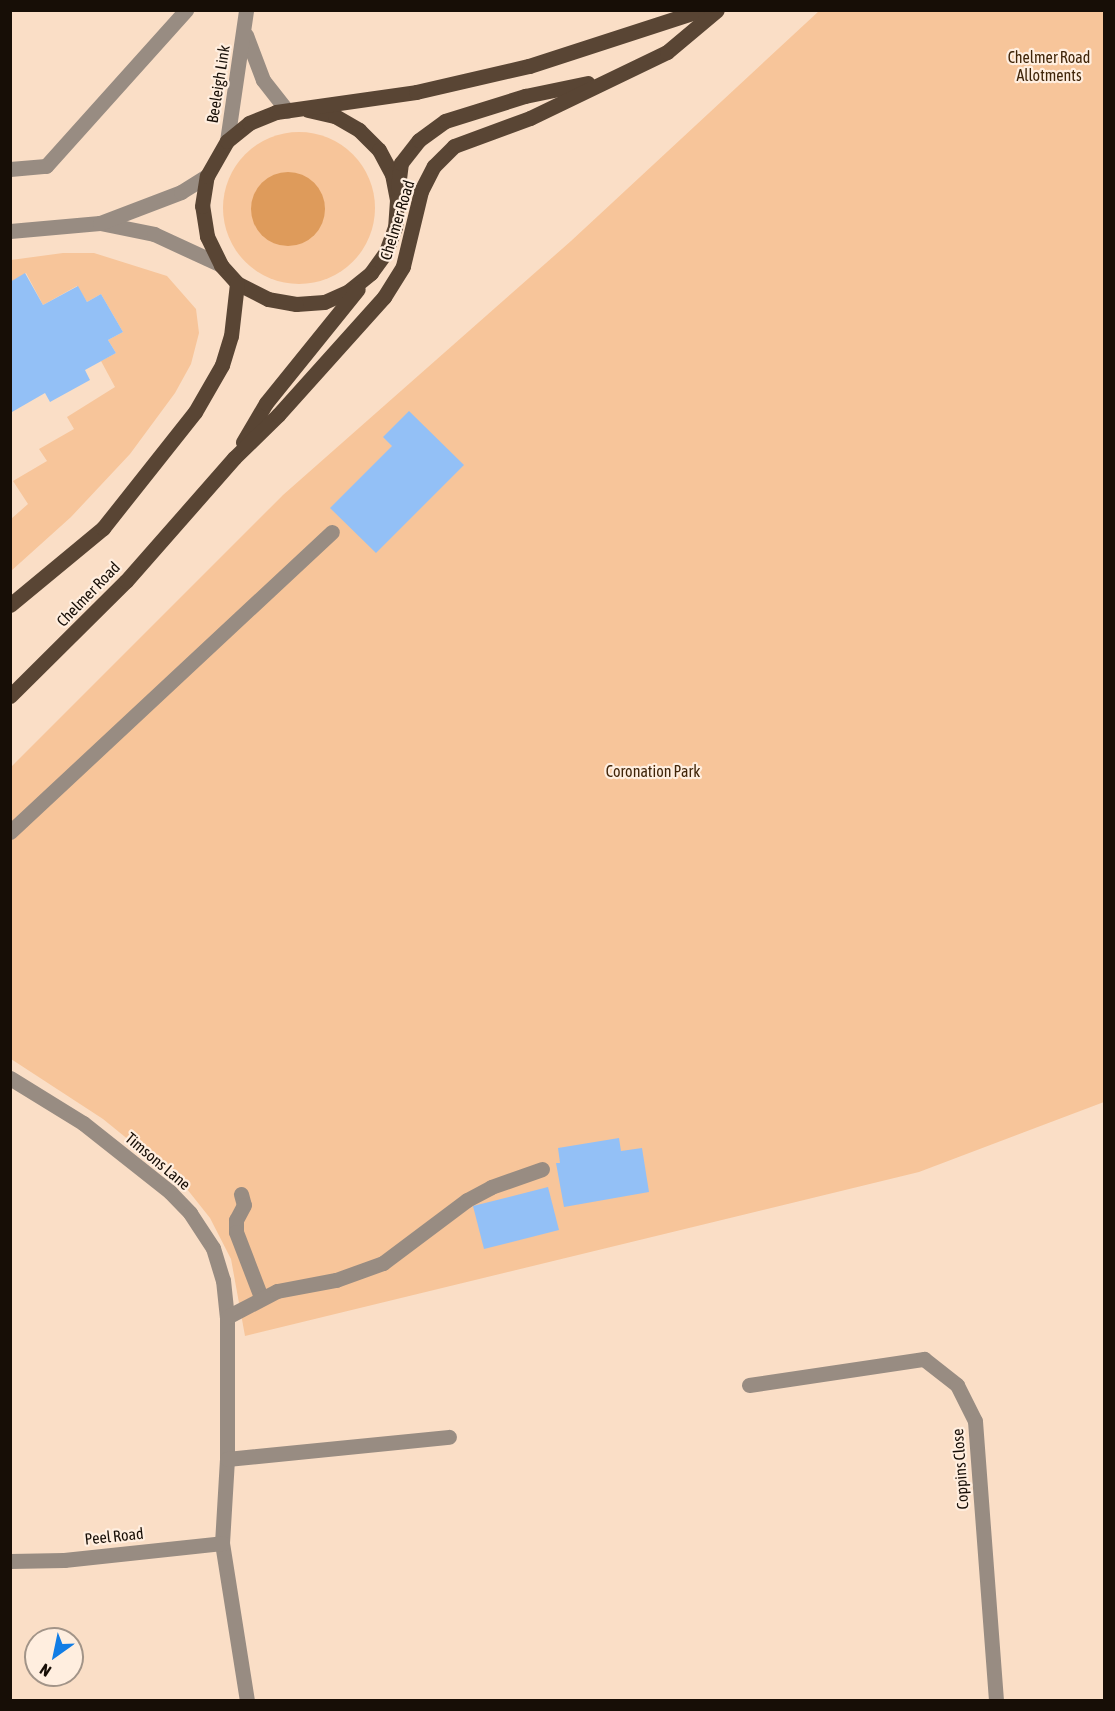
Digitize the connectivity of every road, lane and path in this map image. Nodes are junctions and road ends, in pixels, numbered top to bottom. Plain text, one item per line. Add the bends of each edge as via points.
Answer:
1 (186, 10) edge
2 (246, 10) edge
3 (701, 10) edge
4 (717, 10) edge
5 (245, 32) junction
6 (612, 78) junction
7 (308, 110) junction
8 (287, 111) junction
9 (227, 141) junction
10 (10, 169) edge
11 (207, 176) junction
12 (397, 200) junction
13 (100, 223) junction
14 (10, 231) edge
15 (221, 265) junction
16 (371, 273) junction
17 (237, 283) junction
18 (234, 458) junction
19 (332, 532) dead end
20 (10, 605) edge
21 (10, 696) edge
22 (10, 832) edge
23 (10, 1078) edge
24 (542, 1169) dead end
25 (241, 1194) dead end
26 (261, 1297) junction
27 (227, 1317) junction
28 (749, 1385) dead end
29 (449, 1437) dead end
30 (227, 1459) junction
31 (222, 1543) junction
32 (10, 1561) edge
33 (247, 1701) edge
34 (996, 1701) edge

1 - 10 street via 46,166
2 - 5 street, Beeleigh Link
3 - 7 main road, Chelmer Road via 529,66 416,92
4 - 6 main road, Chelmer Road via 667,52
5 - 8 street, Beeleigh Link via 263,80
5 - 9 street, Beeleigh Link
6 - 12 main road, Chelmer Road via 525,96 445,121 419,140 400,163
6 - 18 main road, Chelmer Road via 530,118 454,146 434,166 421,191 403,266 384,297 278,416
7 - 8 main road, Chelmer Road
7 - 12 main road, Chelmer Road via 335,116 372,143 392,174
8 - 9 main road, Chelmer Road via 249,123
9 - 11 main road, Chelmer Road
11 - 13 street via 182,192
11 - 15 main road, Chelmer Road via 202,207 207,236
12 - 16 main road, Chelmer Road via 395,227 386,252
13 - 14 street
13 - 15 street via 154,234
15 - 17 main road, Chelmer Road
16 - 17 main road, Chelmer Road via 349,291 296,304 268,299
16 - 18 main road, Chelmer Road via 266,404
17 - 20 main road via 231,336 222,365 195,412 103,528
18 - 21 main road, Chelmer Road via 126,581
19 - 22 street
23 - 27 street, Timsons Lane via 83,1124 170,1192 190,1213 213,1248 223,1280
24 - 26 street via 467,1200 383,1263 336,1280
25 - 26 street via 244,1205 236,1220 236,1232
26 - 27 street
27 - 30 street, Timsons Lane
28 - 34 street, Coppins Close via 924,1359 957,1385 975,1421
29 - 30 street
30 - 31 street, Timsons Lane
31 - 32 street, Peel Road via 64,1560
31 - 33 street, Timsons Lane

